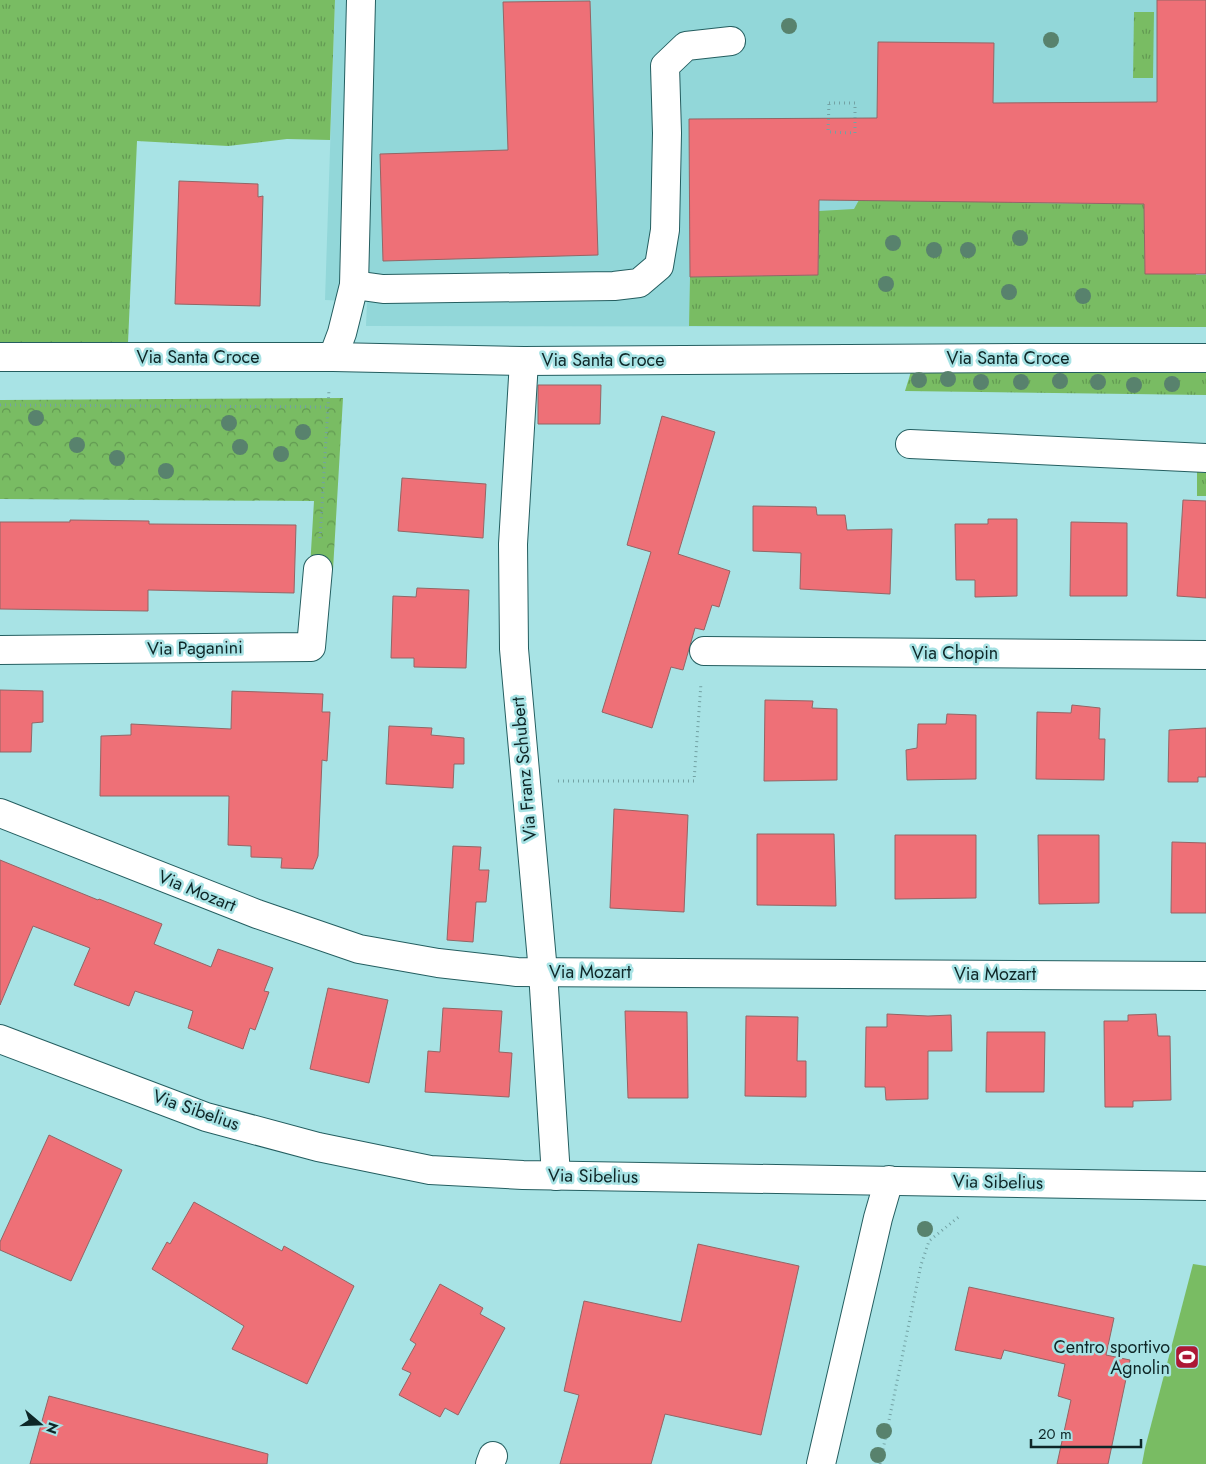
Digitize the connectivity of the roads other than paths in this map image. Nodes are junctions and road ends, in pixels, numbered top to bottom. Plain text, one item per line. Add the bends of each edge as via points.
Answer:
1 (361, 0) edge
2 (731, 41) dead end
3 (354, 285) junction
4 (0, 357) edge
5 (333, 357) junction
6 (1206, 358) edge
7 (524, 361) junction
8 (910, 444) dead end
9 (1206, 458) edge
10 (318, 569) road end
11 (0, 650) edge
12 (704, 650) road end
13 (1206, 655) edge
14 (0, 813) edge
15 (543, 972) junction
16 (1206, 976) edge
17 (0, 1039) edge
18 (556, 1176) junction
19 (889, 1180) junction
20 (1206, 1186) edge
21 (821, 1464) edge

1 - 3 street
2 - 3 street via 686,46 665,66 665,230 658,266 639,283 392,289
3 - 5 street
4 - 5 street, Via Santa Croce
5 - 7 street, Via Santa Croce
6 - 7 street, Via Santa Croce
7 - 15 street, Via Franz Schubert via 513,544 514,649
8 - 9 street
10 - 11 street, Via Paganini via 311,647
12 - 13 street, Via Chopin
14 - 15 street, Via Mozart via 257,914 359,949 438,963
15 - 16 street, Via Mozart
15 - 18 street, Via Franz Schubert
17 - 18 street, Via Sibelius via 206,1117 318,1146 430,1170
18 - 19 street, Via Sibelius
19 - 20 street, Via Sibelius
19 - 21 street

